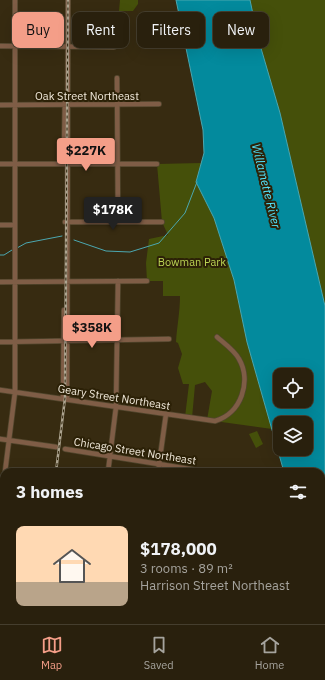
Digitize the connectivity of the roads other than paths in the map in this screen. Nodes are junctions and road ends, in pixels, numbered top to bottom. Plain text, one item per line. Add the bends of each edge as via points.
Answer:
1 (15, 0) edge
2 (67, 0) edge
3 (15, 12) edge
4 (0, 46) edge
5 (12, 46) edge
6 (67, 46) junction
7 (72, 46) edge
8 (15, 48) edge
9 (117, 78) dead end
10 (116, 104) junction
11 (159, 104) dead end
12 (0, 105) edge
13 (15, 105) junction
14 (67, 105) junction
15 (66, 163) junction
16 (0, 164) edge
17 (15, 164) junction
18 (117, 164) junction
19 (157, 164) dead end
20 (66, 222) junction
21 (118, 222) junction
22 (162, 222) dead end
23 (0, 225) edge
24 (14, 225) junction
25 (118, 281) junction
26 (147, 281) dead end
27 (0, 282) edge
28 (15, 282) junction
29 (66, 282) junction
30 (217, 337) dead end
31 (169, 339) dead end
32 (118, 340) junction
33 (15, 341) junction
34 (66, 341) junction
35 (0, 342) edge
36 (0, 390) edge
37 (15, 392) junction
38 (65, 398) junction
39 (116, 407) junction
40 (166, 414) junction
41 (0, 439) edge
42 (9, 441) junction
43 (56, 447) dead end
44 (65, 449) dead end
45 (110, 456) junction
46 (159, 464) junction
47 (6, 468) edge
48 (108, 468) edge
49 (158, 468) edge
50 (188, 468) edge

1 - 3 street
2 - 6 street
4 - 5 street
6 - 7 street
6 - 14 street
8 - 13 street
9 - 10 street
10 - 11 street, Oak Street Northeast
10 - 14 street, Oak Street Northeast
10 - 18 street
12 - 13 street, Oak Street Northeast
13 - 14 street, Oak Street Northeast
13 - 17 street
14 - 15 street
15 - 17 street
15 - 18 street
15 - 20 street
16 - 17 street
17 - 24 street
18 - 19 street
18 - 21 street
20 - 21 street
20 - 29 street
21 - 22 street
23 - 24 street
24 - 28 street
25 - 26 street
25 - 29 street
25 - 32 street
27 - 28 street
28 - 29 street
28 - 33 street
29 - 34 street
30 - 40 street, Geary Street Northeast via 239,359 245,384 243,394 232,410 218,421
31 - 32 street
32 - 34 street
32 - 39 street
33 - 34 street
33 - 35 street
33 - 37 street
34 - 38 street
36 - 37 street, Geary Street Northeast
37 - 38 street, Geary Street Northeast
37 - 42 street
38 - 39 street, Geary Street Northeast
39 - 40 street, Geary Street Northeast
39 - 45 street
40 - 46 street
41 - 42 street
42 - 43 street
42 - 47 street
44 - 45 street, Chicago Street Northeast
45 - 46 street, Chicago Street Northeast
45 - 48 street
46 - 49 street
46 - 50 street, Chicago Street Northeast

